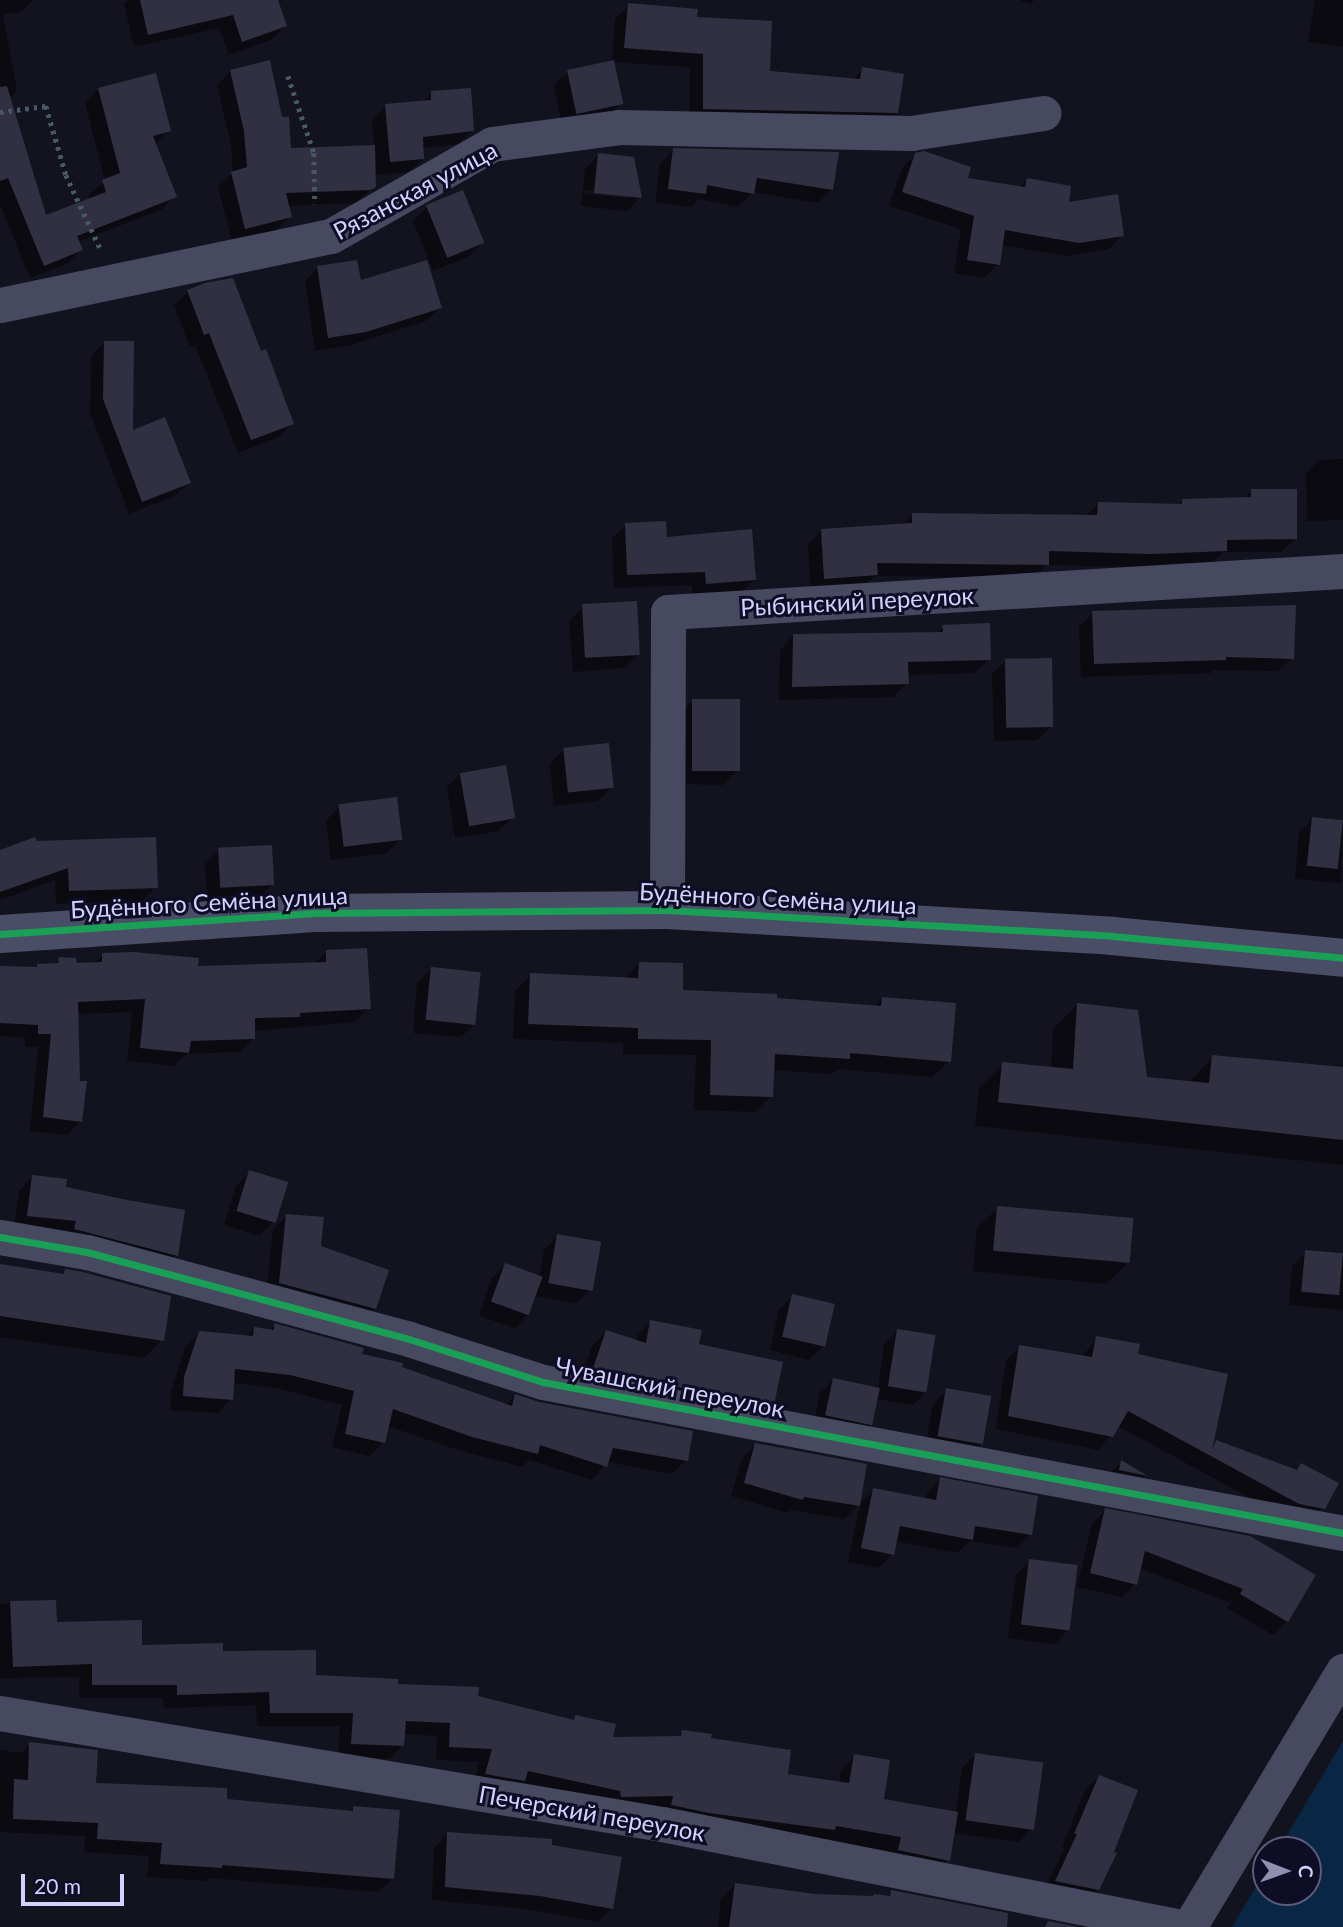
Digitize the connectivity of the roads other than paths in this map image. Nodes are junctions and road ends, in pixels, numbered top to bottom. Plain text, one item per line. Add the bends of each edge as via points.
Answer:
1 (1044, 114) dead end
2 (0, 305) edge
3 (1343, 571) edge
4 (667, 910) junction
5 (0, 934) edge
6 (1343, 958) edge
7 (0, 1237) edge
8 (1343, 1533) edge
9 (1343, 1671) edge
10 (0, 1713) edge
11 (1181, 1927) edge
12 (1188, 1927) edge

1 - 2 street, Рязанская улица via 911,133 619,127 492,144 331,236
3 - 4 street, Рыбинский переулок via 668,612
4 - 5 street, Будённого Семёна улица via 318,913
4 - 6 street, Будённого Семёна улица via 1111,936
7 - 8 street, Чувашский переулок via 87,1252 409,1339 543,1382
9 - 12 street
10 - 11 street, Печерский переулок via 662,1824

